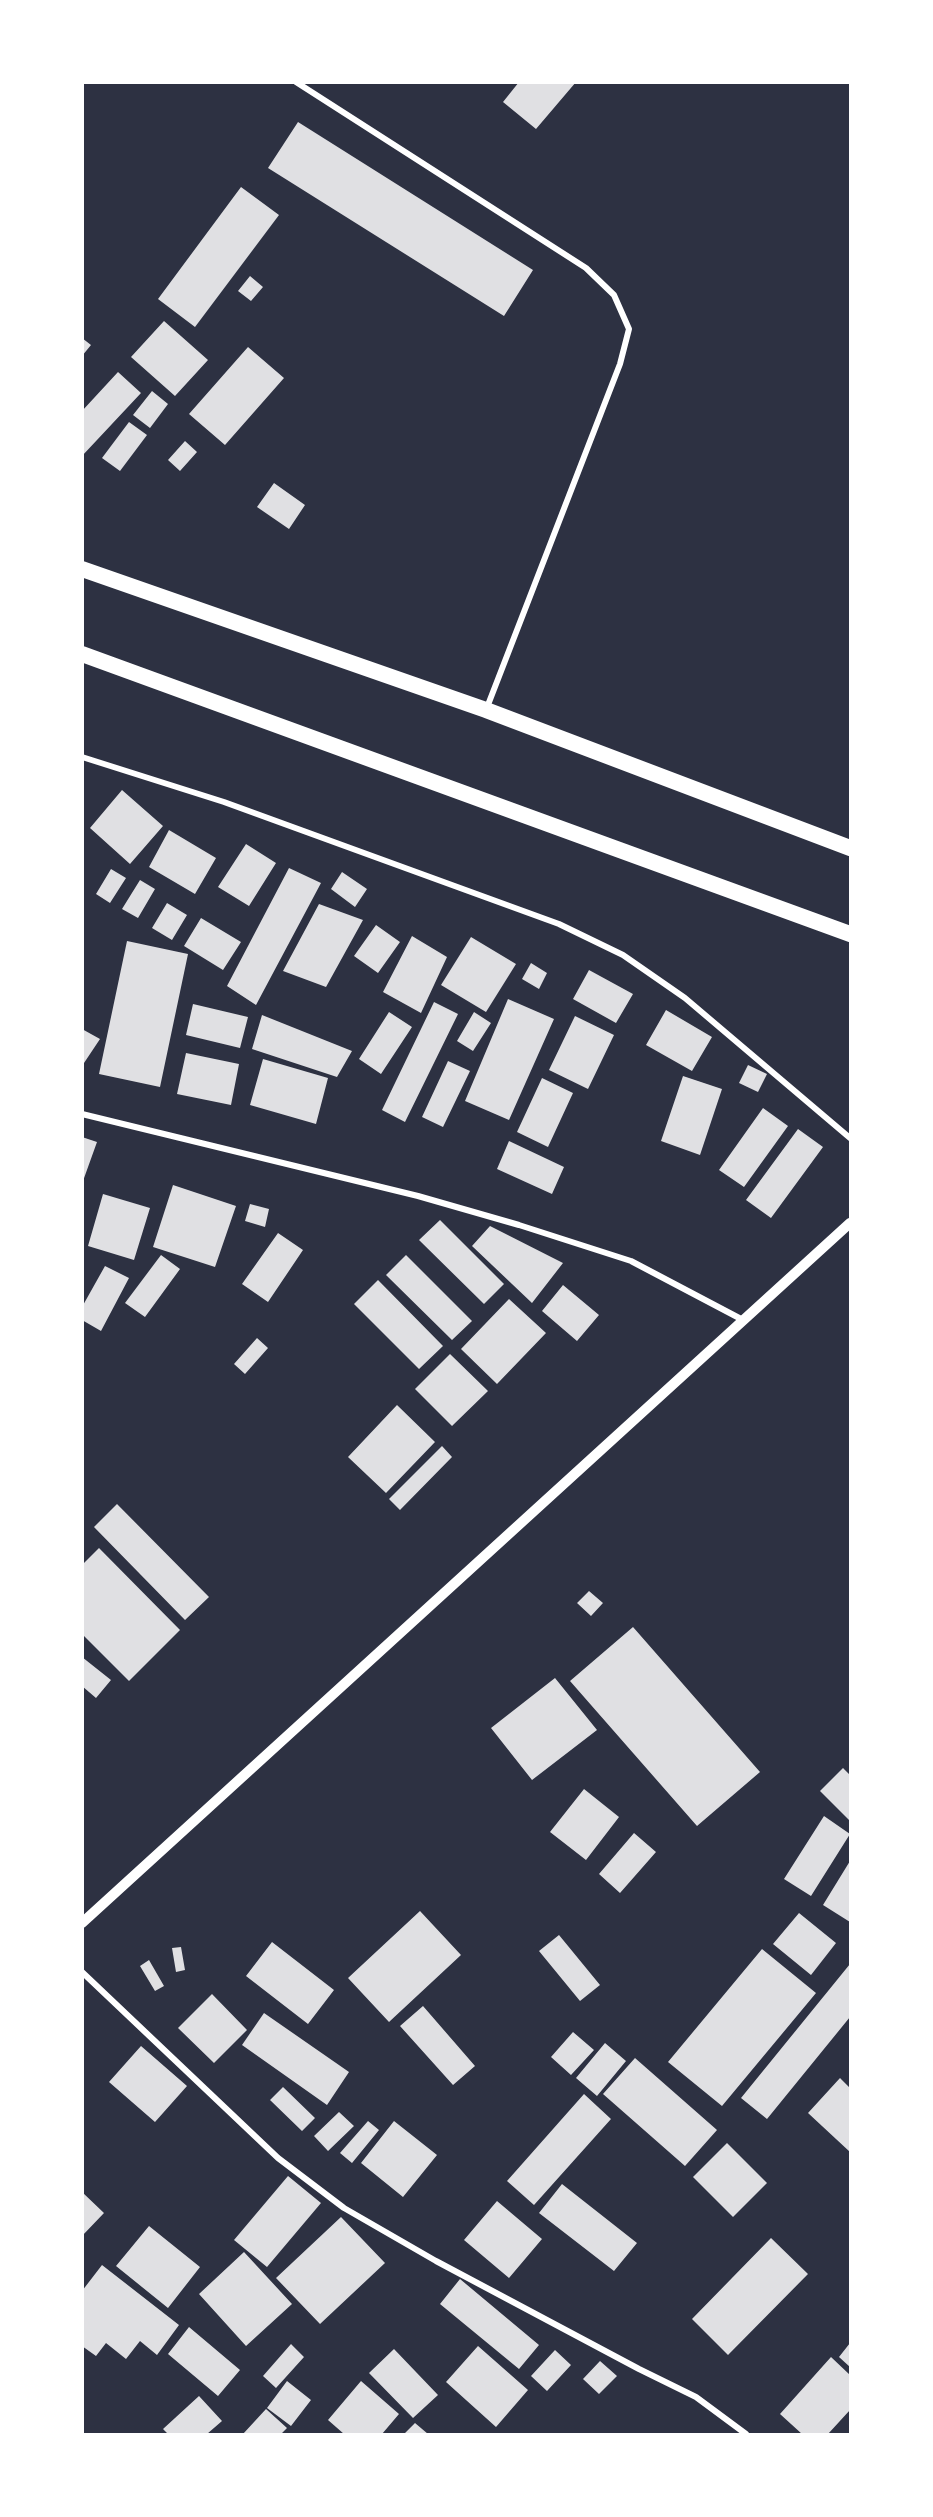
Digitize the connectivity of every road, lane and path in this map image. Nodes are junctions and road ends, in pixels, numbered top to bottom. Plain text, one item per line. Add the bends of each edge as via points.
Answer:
1 (296, 82) edge
2 (82, 569) edge
3 (82, 654) edge
4 (486, 710) junction
5 (82, 757) edge
6 (850, 848) edge
7 (850, 934) edge
8 (82, 1114) edge
9 (850, 1138) edge
10 (850, 1223) edge
11 (743, 1320) junction
12 (82, 1923) edge
13 (82, 1972) edge
14 (746, 2434) edge

1 - 4 street via 586,268 614,295 629,328 620,364
2 - 4 highway
3 - 7 highway
4 - 6 highway
5 - 9 street via 224,802 581,934 623,955 685,998
8 - 11 street via 418,1196 519,1225 631,1262
10 - 11 street
11 - 12 street
13 - 14 street via 278,2158 344,2208 436,2261 696,2397

